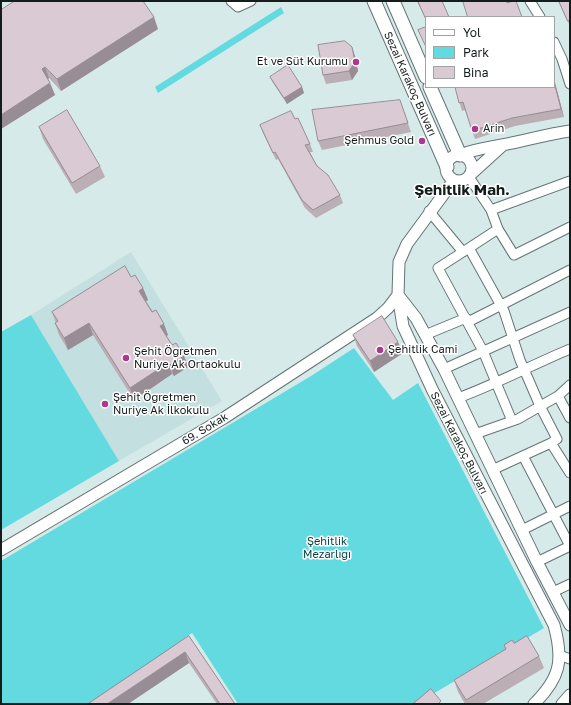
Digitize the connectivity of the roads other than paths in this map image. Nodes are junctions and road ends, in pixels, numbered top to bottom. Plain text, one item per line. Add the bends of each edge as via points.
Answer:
1 (231, 1) edge
2 (251, 1) edge
3 (374, 1) edge
4 (393, 1) edge
5 (530, 1) edge
6 (539, 16) edge
7 (555, 44) edge
8 (425, 75) edge
9 (570, 84) edge
10 (430, 88) edge
11 (570, 131) edge
12 (502, 146) junction
13 (460, 155) junction
14 (447, 167) junction
15 (469, 177) junction
16 (454, 180) junction
17 (570, 181) edge
18 (491, 210) junction
19 (429, 211) junction
20 (570, 227) edge
21 (498, 229) junction
22 (466, 250) junction
23 (570, 270) edge
24 (398, 295) junction
25 (501, 306) junction
26 (570, 312) edge
27 (467, 320) junction
28 (425, 335) junction
29 (513, 337) junction
30 (570, 349) edge
31 (483, 351) junction
32 (444, 369) junction
33 (524, 369) junction
34 (496, 384) junction
35 (570, 385) edge
36 (558, 396) junction
37 (458, 398) junction
38 (540, 406) junction
39 (570, 418) edge
40 (512, 421) junction
41 (475, 434) junction
42 (551, 443) junction
43 (523, 456) junction
44 (492, 470) junction
45 (570, 473) edge
46 (570, 506) edge
47 (553, 514) junction
48 (522, 530) junction
49 (570, 546) edge
50 (1, 550) edge
51 (537, 562) junction
52 (570, 584) edge
53 (552, 592) junction
54 (569, 622) edge
55 (565, 657) edge
56 (570, 696) edge
57 (534, 704) edge
58 (562, 704) edge

1 - 2 street via 238,7
3 - 14 main road, Sezai Karakoç Bulvarı
4 - 8 main road, Sezai Karakoç Bulvarı
5 - 6 street
7 - 9 street
10 - 13 main road, Sezai Karakoç Bulvarı
11 - 12 street
12 - 13 street via 474,149
12 - 15 street
13 - 14 street via 452,157
13 - 15 street via 470,161 472,169
14 - 16 street via 448,174
15 - 16 street via 462,181
15 - 18 street
16 - 19 street, Sezai Karakoç Bulvarı
17 - 18 street
18 - 21 street
19 - 22 street
19 - 24 street, Sezai Karakoç Bulvarı via 407,244 400,262
20 - 21 street via 514,254
21 - 22 street
22 - 25 street
22 - 27 street via 438,268
23 - 25 street
24 - 28 street via 416,318
24 - 50 street, 69. Sokak via 377,318 224,418
24 - 55 street, Sezai Karakoç Bulvarı via 403,326 435,396 554,625
25 - 27 street
25 - 29 street
26 - 29 street
27 - 28 street
27 - 31 street
28 - 32 street
29 - 31 street
29 - 33 street
30 - 33 street
31 - 32 street
31 - 34 street
32 - 37 street
33 - 34 street
33 - 38 street
34 - 37 street
34 - 40 street
35 - 36 street
36 - 38 street
36 - 39 street
37 - 41 street
38 - 40 street
38 - 42 street via 557,439
40 - 41 street
41 - 44 street
42 - 43 street
42 - 45 street
43 - 44 street
43 - 47 street
44 - 48 street
46 - 47 street
47 - 48 street
47 - 49 street
48 - 51 street
49 - 51 street
51 - 53 street
52 - 53 street
53 - 54 street
55 - 57 street, Sezai Karakoç Bulvarı via 557,675
56 - 58 street

